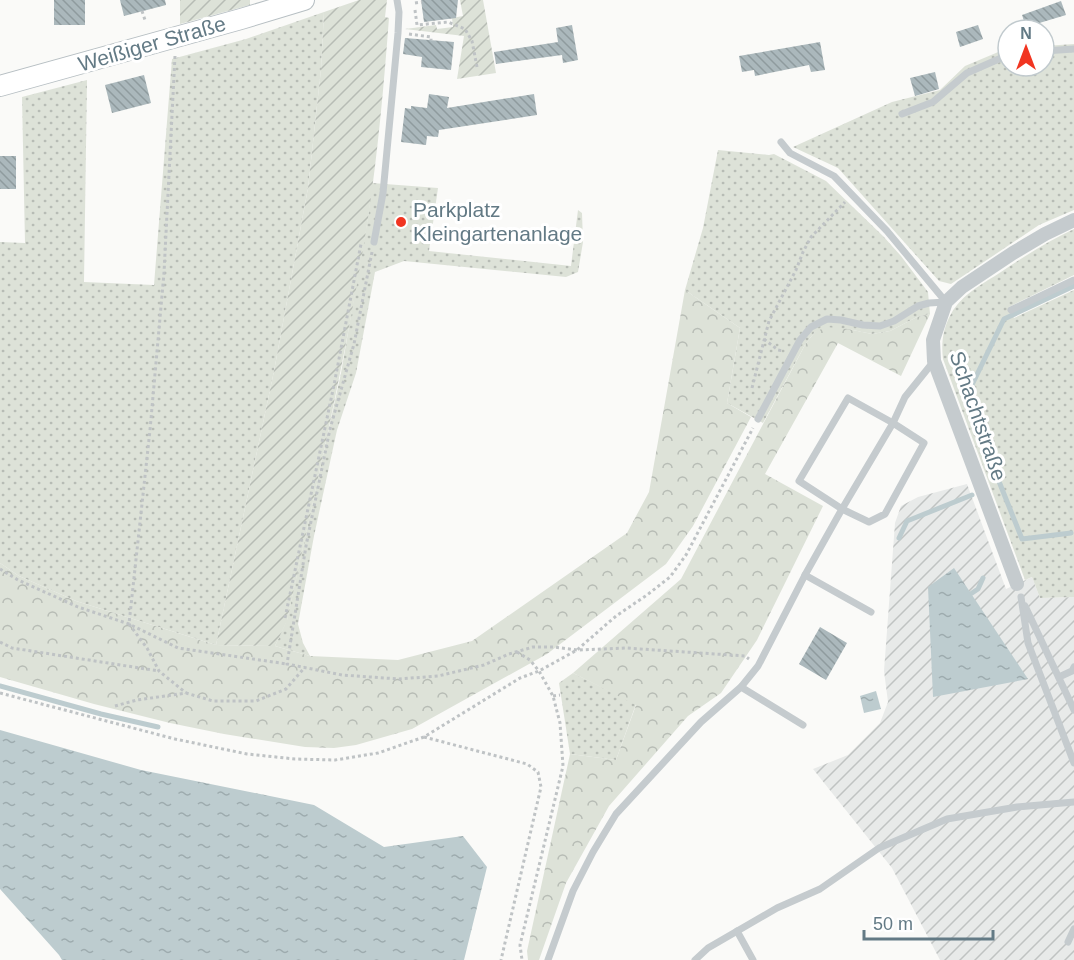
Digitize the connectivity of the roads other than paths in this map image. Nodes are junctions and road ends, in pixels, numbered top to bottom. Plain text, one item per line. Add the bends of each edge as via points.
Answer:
1 (304, 0) edge
2 (397, 0) edge
3 (1074, 49) edge
4 (1056, 50) edge
5 (996, 60) edge
6 (0, 86) edge
7 (902, 114) dead end
8 (781, 142) dead end
9 (1074, 220) edge
10 (374, 242) road end
11 (1074, 280) edge
12 (946, 302) junction
13 (1011, 310) dead end
14 (934, 361) junction
15 (758, 419) road end
16 (893, 423) junction
17 (842, 509) junction
18 (805, 575) junction
19 (1019, 590) junction
20 (871, 612) dead end
21 (1074, 667) edge
22 (1059, 677) junction
23 (741, 687) junction
24 (1074, 710) edge
25 (803, 725) dead end
26 (1074, 763) edge
27 (1074, 802) edge
28 (1074, 929) edge
29 (737, 931) junction
30 (1068, 942) dead end
31 (548, 960) edge
32 (695, 960) edge
33 (753, 960) edge

1 - 6 street, Weißiger Straße
2 - 10 lane via 398,33 383,193
3 - 4 lane
5 - 7 lane via 967,73 933,102
8 - 12 lane via 790,153 834,176 887,231
9 - 12 street via 1013,253
11 - 13 lane
12 - 14 street, Schachtstraße via 933,340
12 - 15 lane via 918,306 880,326 827,319 811,327 800,340
14 - 16 lane via 905,397
14 - 19 street, Schachtstraße
16 - 17 lane
16 - 17 lane via 924,443 885,514 869,522
16 - 17 lane via 848,398 800,481
17 - 18 lane
18 - 20 lane
18 - 23 lane via 758,666
19 - 22 lane
19 - 26 lane via 1028,643
21 - 22 lane
22 - 24 lane
23 - 25 lane
23 - 31 lane via 701,722 616,814 573,891
27 - 29 lane via 947,819 879,848 820,889
28 - 30 lane
29 - 32 lane
29 - 33 lane

